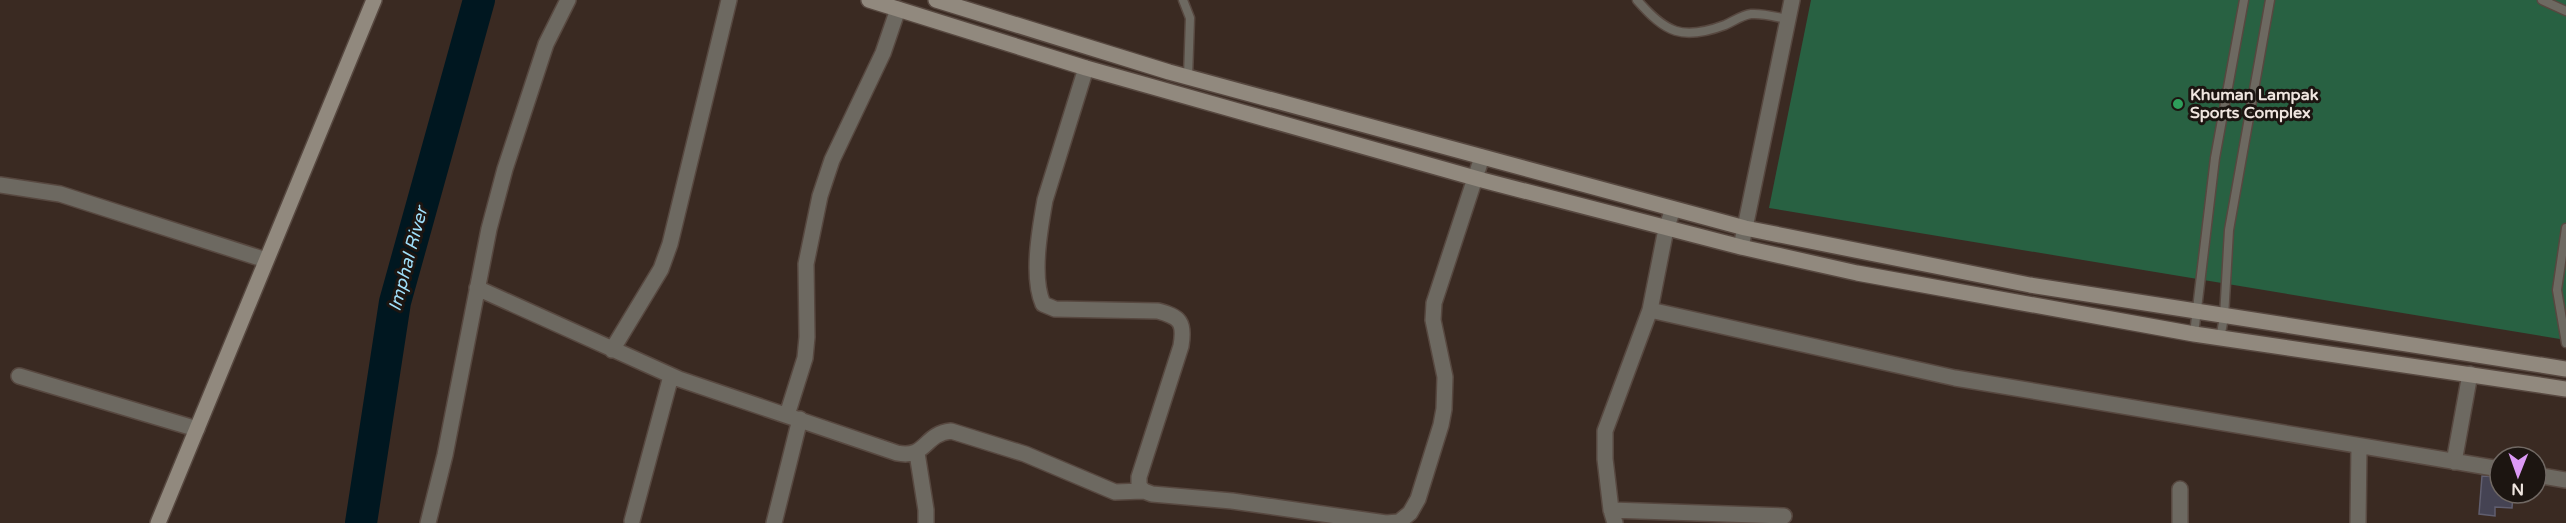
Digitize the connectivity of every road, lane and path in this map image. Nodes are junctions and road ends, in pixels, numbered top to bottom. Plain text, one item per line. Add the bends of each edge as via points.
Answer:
1 (374, 0) edge
2 (568, 0) edge
3 (729, 0) edge
4 (868, 0) edge
5 (936, 0) edge
6 (1183, 0) edge
7 (1637, 0) edge
8 (1792, 0) edge
9 (2244, 0) edge
10 (2270, 0) edge
11 (2542, 0) edge
12 (898, 9) junction
13 (2566, 11) edge
14 (1788, 19) junction
15 (1086, 68) junction
16 (1188, 77) junction
17 (1482, 157) junction
18 (1476, 178) junction
19 (0, 184) edge
20 (1673, 209) junction
21 (1745, 228) junction
22 (2566, 228) edge
23 (1666, 229) junction
24 (1741, 247) junction
25 (267, 260) junction
26 (477, 288) junction
27 (1652, 304) junction
28 (2198, 312) junction
29 (2224, 317) junction
30 (2194, 334) junction
31 (2220, 339) junction
32 (2566, 344) edge
33 (612, 350) junction
34 (2566, 369) edge
35 (2470, 374) junction
36 (19, 375) dead end
37 (671, 376) junction
38 (2566, 389) edge
39 (794, 417) junction
40 (196, 429) junction
41 (2359, 446) junction
42 (917, 453) junction
43 (2454, 462) junction
44 (2488, 467) edge
45 (2548, 477) edge
46 (2566, 480) edge
47 (2180, 489) dead end
48 (1144, 491) junction
49 (1613, 516) edge
50 (1784, 516) dead end
51 (632, 521) dead end
52 (158, 523) edge
53 (428, 523) edge
54 (774, 523) edge
55 (926, 523) edge
56 (2180, 523) edge
57 (2358, 523) edge

1 - 25 main road
2 - 26 street via 546,44 505,169
3 - 33 street via 670,244 660,270
4 - 12 main road
5 - 16 main road
6 - 16 lane via 1190,18
7 - 14 lane via 1654,20 1684,34 1709,30 1748,14
8 - 14 street
9 - 28 lane via 2215,158
10 - 29 lane via 2229,230
11 - 13 lane
12 - 15 main road
12 - 39 street via 883,53 832,160 820,196 806,264 807,338
14 - 21 street
15 - 18 main road
15 - 48 street via 1045,200 1039,294 1043,304 1055,309 1158,311 1180,321 1181,346 1139,477 1139,486
16 - 17 main road
17 - 18 street
17 - 20 main road
18 - 23 main road
18 - 48 street via 1434,303 1433,320 1445,377 1444,409 1418,499 1410,513 1399,522 1386,523
19 - 25 street via 60,194
20 - 21 main road
20 - 23 street
21 - 24 street
21 - 28 main road via 2030,285
22 - 32 lane via 2557,290
23 - 24 main road
23 - 27 street
24 - 30 main road via 1857,273
25 - 40 main road
26 - 33 street
26 - 53 street
27 - 41 street via 1955,378
27 - 49 street via 1605,431
28 - 29 main road
28 - 30 lane
29 - 31 lane
29 - 34 main road
30 - 31 main road
31 - 35 main road
33 - 37 street
35 - 38 main road
35 - 43 street
36 - 40 street
37 - 39 street
37 - 51 street
39 - 42 street via 897,453
39 - 54 street
40 - 52 main road
41 - 43 street
41 - 57 street
42 - 48 street via 940,432 951,431 1025,454 1115,492
42 - 55 street
43 - 44 street
45 - 46 street
47 - 56 street
49 - 50 street

